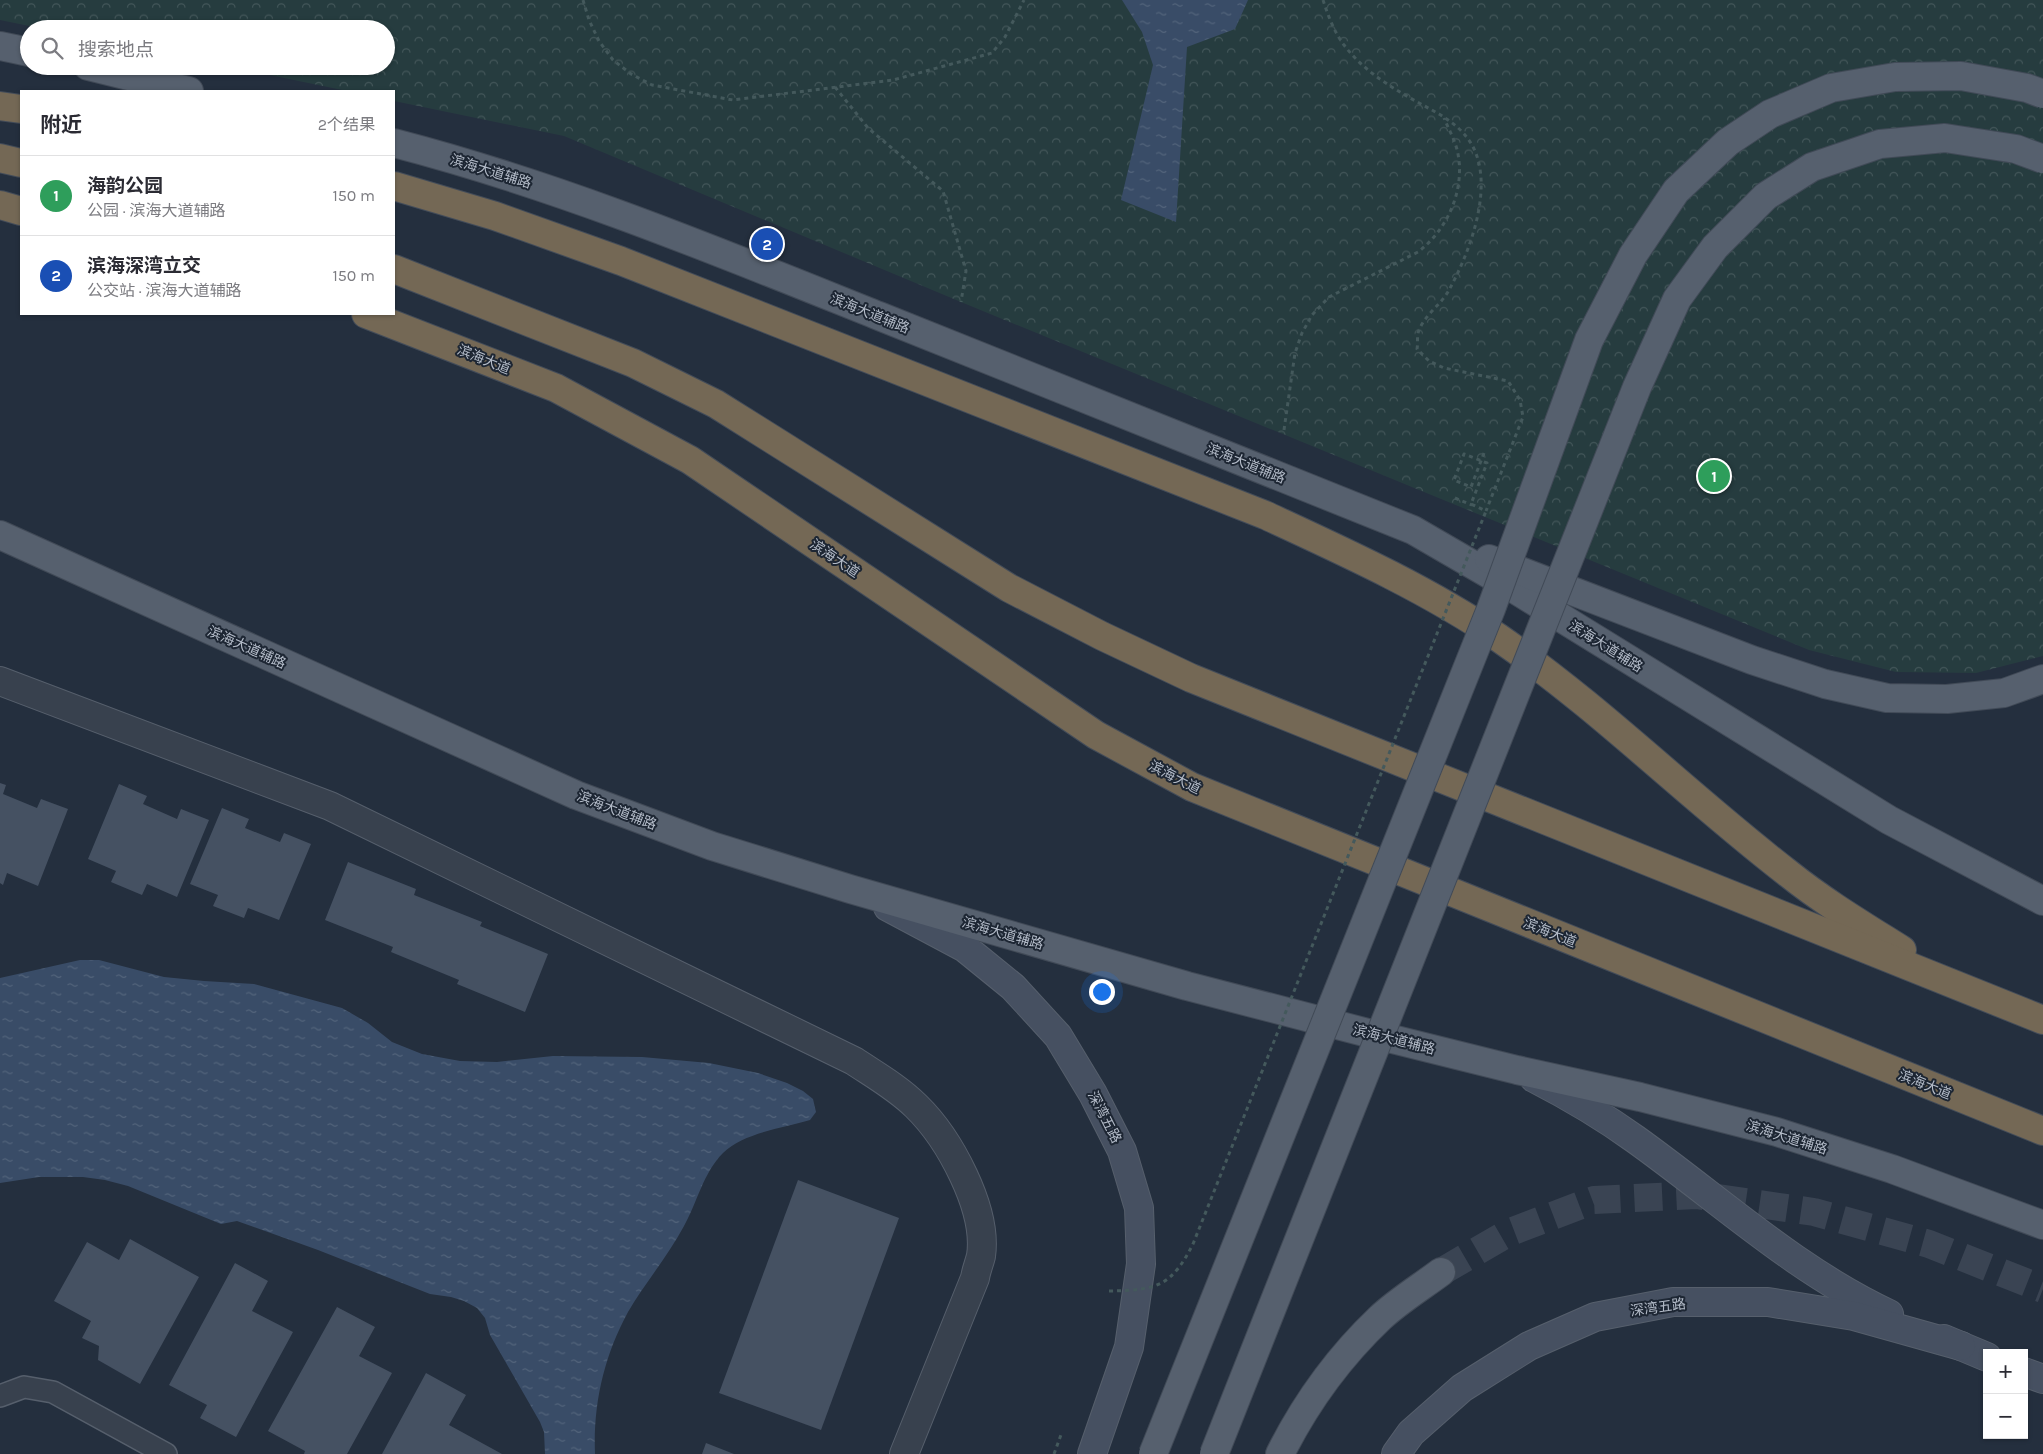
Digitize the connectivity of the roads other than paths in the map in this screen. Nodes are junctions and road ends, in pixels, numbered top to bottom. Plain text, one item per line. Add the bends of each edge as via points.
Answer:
1 (0, 46) edge
2 (20, 50) edge
3 (124, 75) edge
4 (185, 90) edge
5 (2043, 94) edge
6 (0, 106) edge
7 (20, 109) edge
8 (395, 143) edge
9 (0, 158) edge
10 (2043, 159) edge
11 (20, 163) edge
12 (395, 186) edge
13 (0, 205) edge
14 (20, 210) edge
15 (395, 270) edge
16 (369, 315) edge
17 (1413, 530) junction
18 (0, 535) edge
19 (2043, 679) edge
20 (0, 681) edge
21 (850, 889) junction
22 (2043, 901) edge
23 (1958, 986) junction
24 (2043, 1020) edge
25 (1517, 1070) junction
26 (2043, 1131) edge
27 (2043, 1225) edge
28 (1441, 1272) tunnel mouth
29 (1961, 1346) junction
30 (1983, 1355) edge
31 (2028, 1373) edge
32 (2043, 1379) edge
33 (0, 1396) edge
34 (166, 1454) edge
35 (904, 1454) edge
36 (1092, 1454) edge
37 (1153, 1454) edge
38 (1214, 1454) edge
39 (1280, 1454) edge
40 (1396, 1454) edge

1 - 2 main road
3 - 4 main road
5 - 37 main road, bridge via 2028,88 1961,76 1895,77 1831,88 1770,114 1728,142 1676,191 1633,255 1589,340 1491,609
6 - 7 highway
8 - 17 main road, 滨海大道辅路 via 459,160 579,199 686,239
9 - 11 highway
10 - 38 main road, bridge via 2016,149 1945,138 1880,144 1812,167 1766,196 1715,247 1677,300 1634,397
12 - 23 highway via 495,216 621,261 1266,515 1426,594 1498,638 1559,682 1789,875
13 - 14 highway
15 - 23 highway via 633,363 716,404 1009,588 1174,670
16 - 26 highway, 滨海大道 via 556,388 690,460 1096,735 1192,787
17 - 19 main road via 1752,660 1824,684 1886,698 1947,699 2004,693
17 - 22 main road, 滨海大道辅路 via 1889,820
18 - 21 main road, 滨海大道辅路 via 576,795 712,846
20 - 35 street via 330,806 854,1061 916,1106 941,1138 974,1202 981,1234 981,1256
21 - 25 main road, 滨海大道辅路 via 1187,986
21 - 36 street, 深湾五路 via 965,948 1013,987 1058,1036 1122,1151 1139,1208 1141,1264 1129,1348
23 - 24 highway
25 - 27 main road, 滨海大道辅路 via 1777,1132 1892,1169
25 - 29 street via 1576,1100 1635,1139 1780,1250 1866,1303
28 - 39 main road via 1381,1318 1333,1369
29 - 30 street
29 - 40 street, 深湾五路 via 1854,1316 1768,1302 1673,1302 1595,1317 1529,1346 1462,1388 1412,1433
31 - 32 street
33 - 34 lane via 24,1387 53,1392

